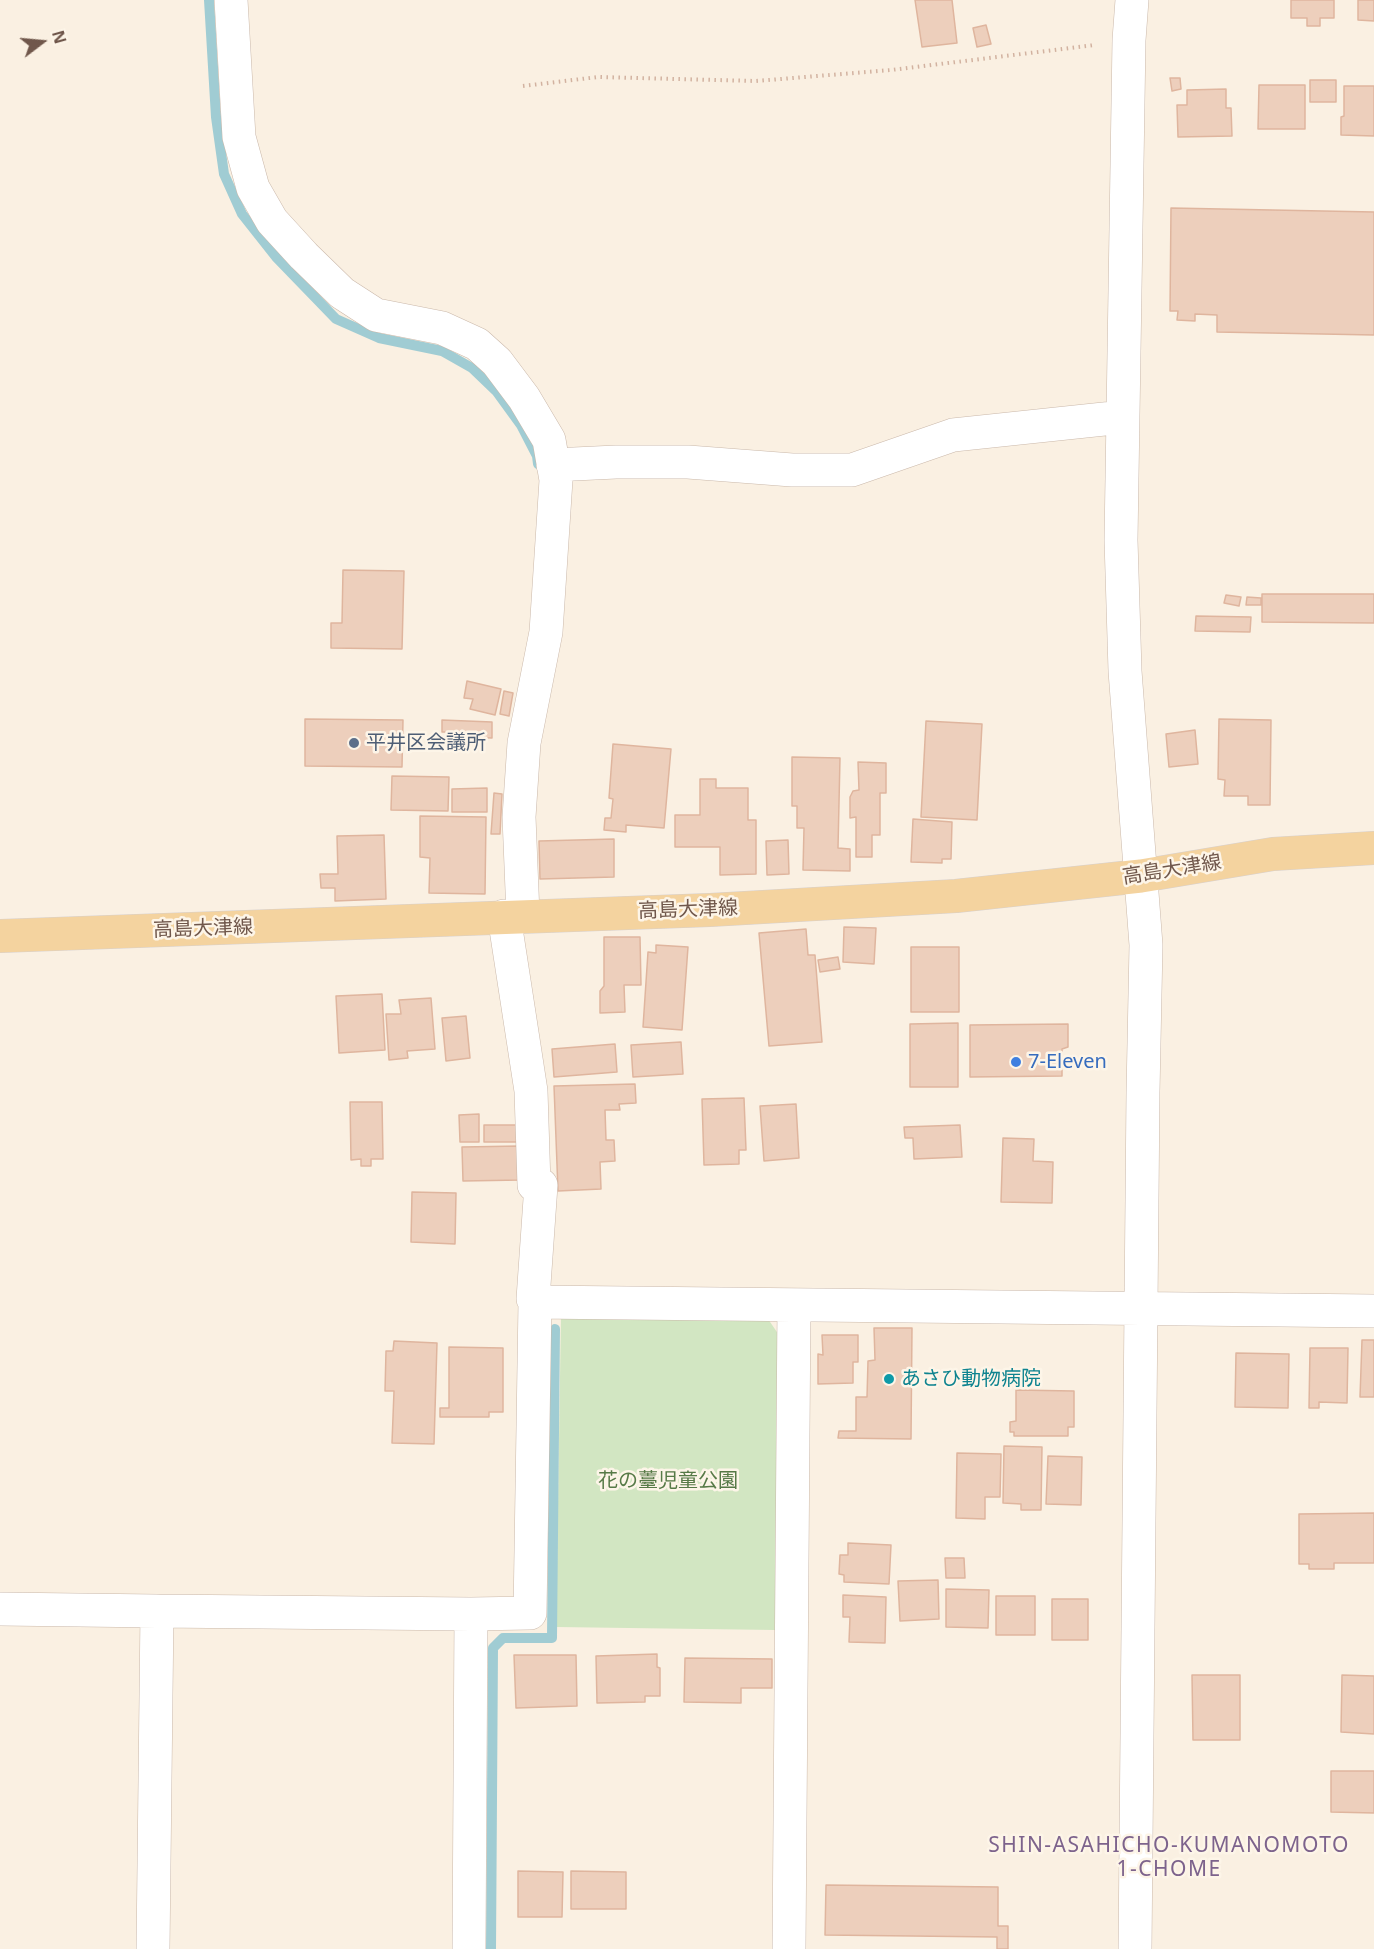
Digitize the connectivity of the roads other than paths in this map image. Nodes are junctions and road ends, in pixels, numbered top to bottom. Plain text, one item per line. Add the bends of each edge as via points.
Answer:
1 (231, 0) edge
2 (1132, 0) edge
3 (1123, 417) junction
4 (553, 465) junction
5 (1374, 848) edge
6 (1141, 876) junction
7 (513, 916) junction
8 (0, 936) edge
9 (536, 1302) junction
10 (794, 1305) junction
11 (1142, 1310) junction
12 (1374, 1311) edge
13 (0, 1609) edge
14 (157, 1611) junction
15 (471, 1614) junction
16 (153, 1949) edge
17 (469, 1949) edge
18 (789, 1949) edge
19 (1135, 1949) edge

1 - 4 street via 238,137 253,188 272,220 342,293 376,315 442,328 477,344 497,362 524,398 549,440
2 - 3 street
3 - 4 street via 953,435 852,471 688,462
3 - 6 street via 1125,671
4 - 7 street via 556,480 546,632 524,743
5 - 6 main road, 高島大津線 via 1273,854
6 - 7 main road, 高島大津線 via 956,896
6 - 11 street via 1146,945
7 - 8 main road, 高島大津線
7 - 9 street via 531,1091 534,1185 541,1185 533,1299
9 - 10 street
9 - 15 street via 530,1613
10 - 11 street
10 - 18 street
11 - 12 street
11 - 19 street
13 - 14 street
14 - 15 street
14 - 16 street
15 - 17 street

